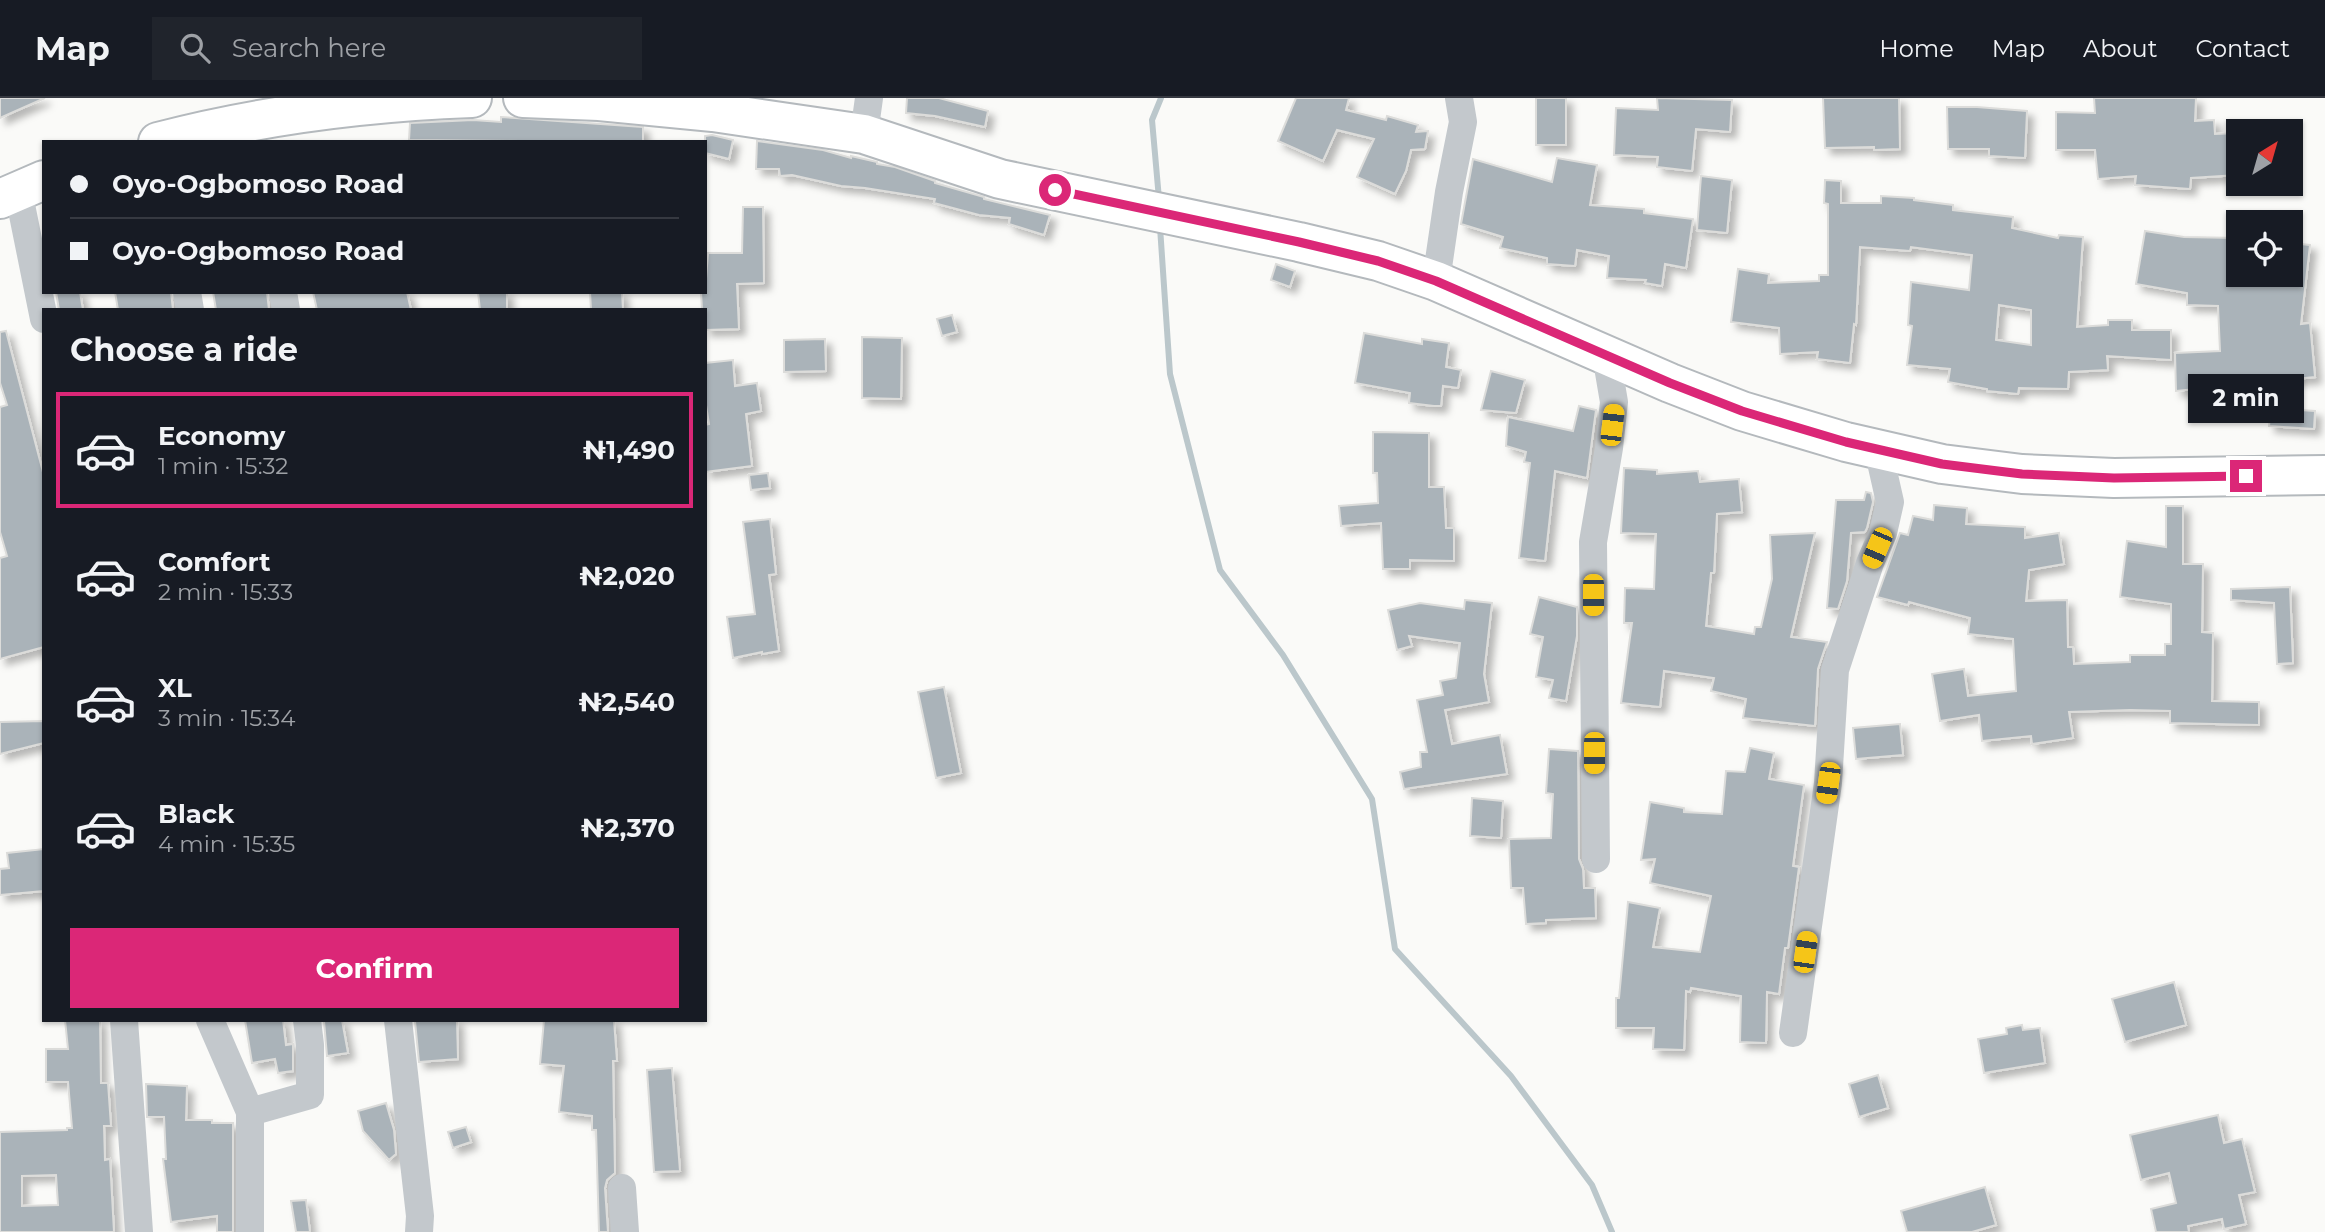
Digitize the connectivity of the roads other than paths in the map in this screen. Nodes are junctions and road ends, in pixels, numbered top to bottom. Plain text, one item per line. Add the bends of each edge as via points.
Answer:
1 (472, 98) edge
2 (523, 98) edge
3 (1459, 98) edge
4 (866, 116) edge
5 (255, 132) edge
6 (166, 140) edge
7 (21, 190) edge
8 (1436, 281) junction
9 (42, 308) edge
10 (1606, 355) junction
11 (1878, 449) junction
12 (2325, 475) edge
13 (1596, 859) dead end
14 (124, 1022) edge
15 (212, 1022) edge
16 (307, 1022) edge
17 (398, 1022) edge
18 (1793, 1033) dead end
19 (250, 1112) junction
20 (622, 1188) dead end
21 (139, 1232) edge
22 (250, 1232) edge
23 (419, 1232) edge
24 (625, 1232) edge

1 - 5 highway via 330,108
2 - 4 highway via 713,112
3 - 8 street via 1463,122
4 - 8 highway via 1000,178 1299,242
5 - 6 highway via 202,130
7 - 9 street
8 - 10 highway
10 - 11 highway via 1742,411
10 - 13 street via 1614,402 1593,542
11 - 12 highway via 1942,464 2022,474 2114,478
11 - 18 street via 1890,502 1835,670 1828,783
14 - 21 street
15 - 19 street
16 - 19 street via 310,1095
17 - 23 street
19 - 22 street
20 - 24 street

